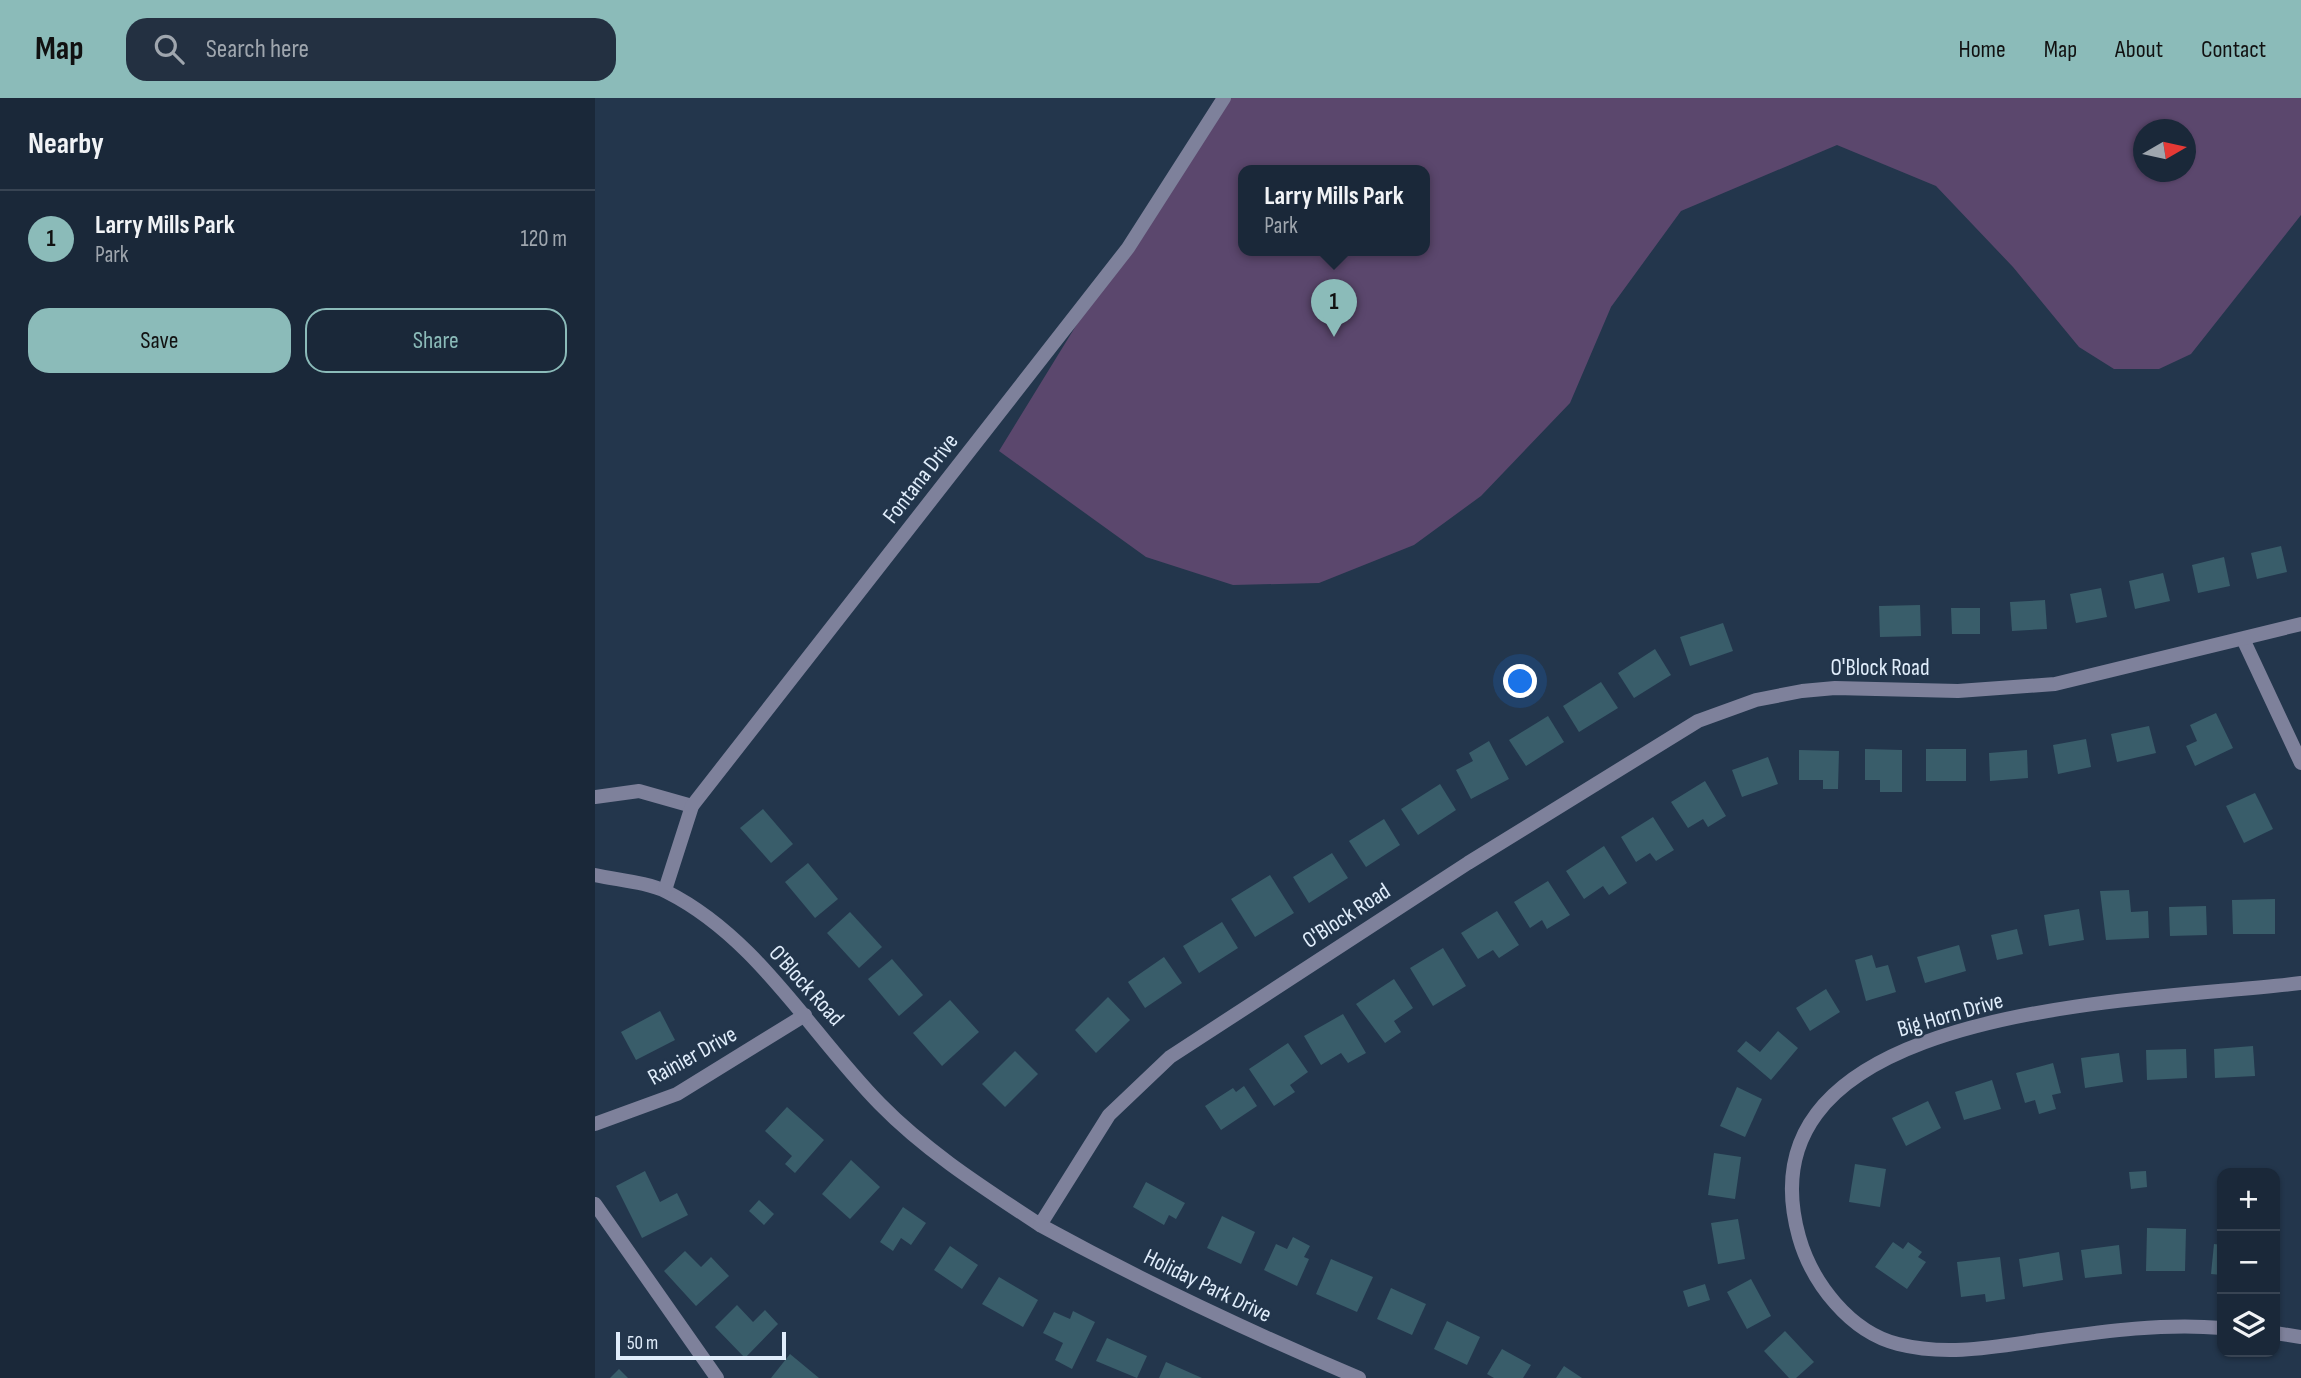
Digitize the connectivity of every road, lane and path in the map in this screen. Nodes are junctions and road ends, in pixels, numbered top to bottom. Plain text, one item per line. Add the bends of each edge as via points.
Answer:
1 (1224, 98) edge
2 (2301, 624) edge
3 (2243, 639) junction
4 (2301, 762) edge
5 (595, 797) edge
6 (692, 806) junction
7 (595, 876) edge
8 (665, 890) junction
9 (2301, 984) edge
10 (805, 1015) junction
11 (595, 1124) edge
12 (595, 1204) edge
13 (1040, 1225) junction
14 (2217, 1328) edge
15 (2280, 1334) edge
16 (2301, 1337) edge
17 (717, 1378) edge
18 (1359, 1378) edge

1 - 6 street, Fontana Drive via 1128,248
2 - 3 street, O'Block Road
3 - 4 street
3 - 13 street, O'Block Road via 2055,684 1983,690 1803,691 1756,700 1698,721 1468,863 1170,1058 1109,1115
5 - 6 street via 639,791
6 - 8 street, Fontana Drive
7 - 8 street, O'Block Road
8 - 10 street, O'Block Road via 720,924
9 - 14 street, Big Horn Drive via 2101,1001 1929,1040 1894,1054 1838,1090 1801,1144 1793,1208 1812,1269 1828,1296 1849,1317 1893,1343 1953,1352 2119,1329
10 - 11 street, Rainier Drive via 677,1094
10 - 13 street, O'Block Road via 880,1103 939,1157
12 - 17 street
13 - 18 street, Holiday Park Drive via 1266,1339
15 - 16 street

